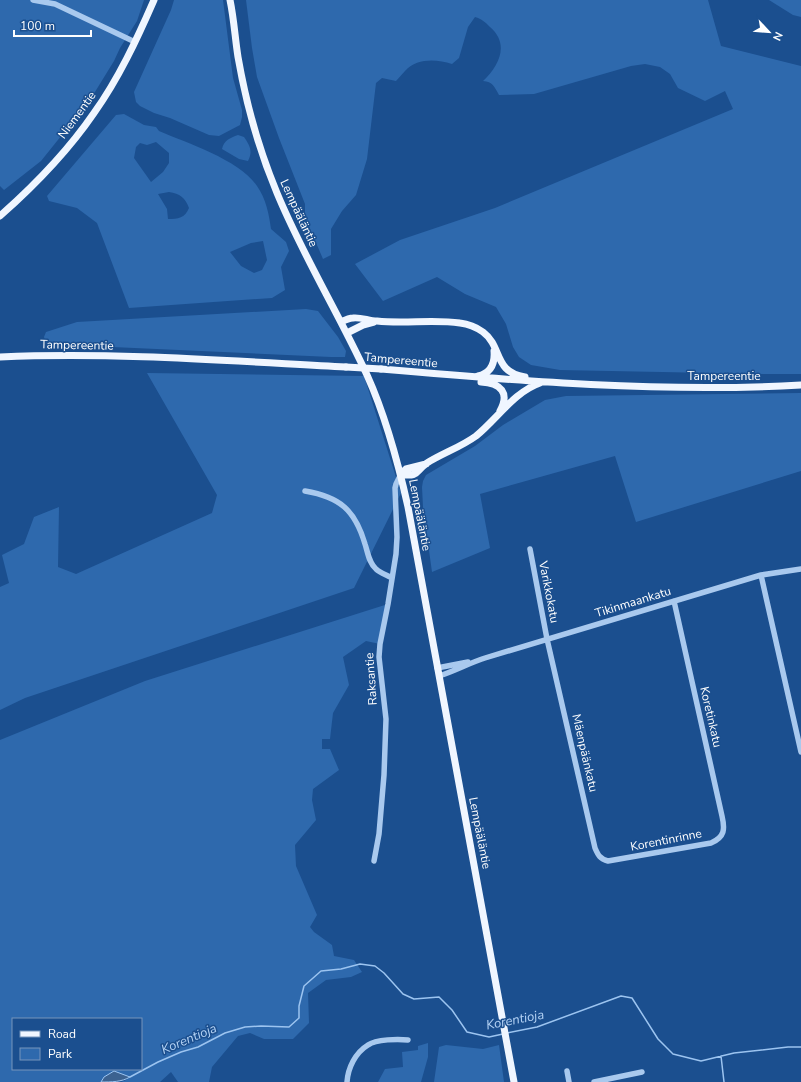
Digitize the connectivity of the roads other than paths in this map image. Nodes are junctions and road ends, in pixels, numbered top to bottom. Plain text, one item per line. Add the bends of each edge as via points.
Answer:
1 (33, 0) edge
2 (153, 0) edge
3 (230, 0) edge
4 (135, 42) junction
5 (0, 216) edge
6 (377, 321) junction
7 (341, 322) junction
8 (346, 333) junction
9 (493, 346) junction
10 (0, 357) edge
11 (445, 374) junction
12 (472, 377) junction
13 (544, 382) junction
14 (555, 383) junction
15 (801, 385) edge
16 (493, 421) junction
17 (401, 474) junction
18 (305, 491) dead end
19 (530, 549) dead end
20 (801, 569) edge
21 (761, 574) junction
22 (392, 578) junction
23 (674, 601) junction
24 (547, 639) junction
25 (472, 662) junction
26 (437, 668) junction
27 (439, 676) junction
28 (801, 752) edge
29 (721, 837) joint
30 (374, 861) dead end
31 (614, 861) joint
32 (408, 1040) dead end
33 (509, 1058) junction
34 (567, 1071) dead end
35 (642, 1072) dead end
36 (347, 1082) edge
37 (511, 1082) edge
38 (514, 1082) edge
39 (569, 1082) edge
40 (594, 1082) edge

1 - 4 street via 56,4
2 - 4 main road, Niementie
3 - 7 main road, Lempääläntie via 247,101 265,163 299,242
4 - 5 main road, Niementie via 95,113 71,144
6 - 7 main road via 354,318
6 - 8 main road
6 - 9 main road via 465,324 484,333
7 - 8 main road, Lempääläntie
8 - 17 main road, Lempääläntie via 368,376
9 - 12 main road via 494,360 488,372
9 - 14 main road via 503,365 511,373
10 - 11 main road, Tampereentie, bridge via 189,358
11 - 12 main road, Tampereentie
11 - 16 main road via 489,383 500,388 505,399
12 - 13 main road, Tampereentie
13 - 14 main road, Tampereentie
13 - 16 main road via 529,387
14 - 15 main road, Tampereentie via 709,388
16 - 17 main road via 462,446 426,464 417,472 410,476
17 - 22 street, Raksantie via 396,484 397,537
17 - 26 main road, Lempääläntie
18 - 22 street via 333,498 352,514 360,527 371,563 377,570
19 - 24 street, Varikkokatu
20 - 21 street, Tikinmaankatu
21 - 23 street, Tikinmaankatu
21 - 28 street
22 - 30 street, Raksantie via 380,644 386,719 384,775
23 - 24 street, Tikinmaankatu
23 - 29 street, Koretinkatu via 724,826
24 - 25 street, Tikinmaankatu
24 - 31 street, Mäenpäänkatu via 598,855 602,859
25 - 26 street, Tikinmaankatu
25 - 27 street, Tikinmaankatu
26 - 27 main road, Lempääläntie
27 - 33 main road, Lempääläntie
29 - 31 street, Korentinrinne via 711,842
32 - 36 street via 368,1044 353,1061
33 - 37 main road, Lempääläntie
33 - 38 main road, Lempääläntie
34 - 39 street
35 - 40 street

